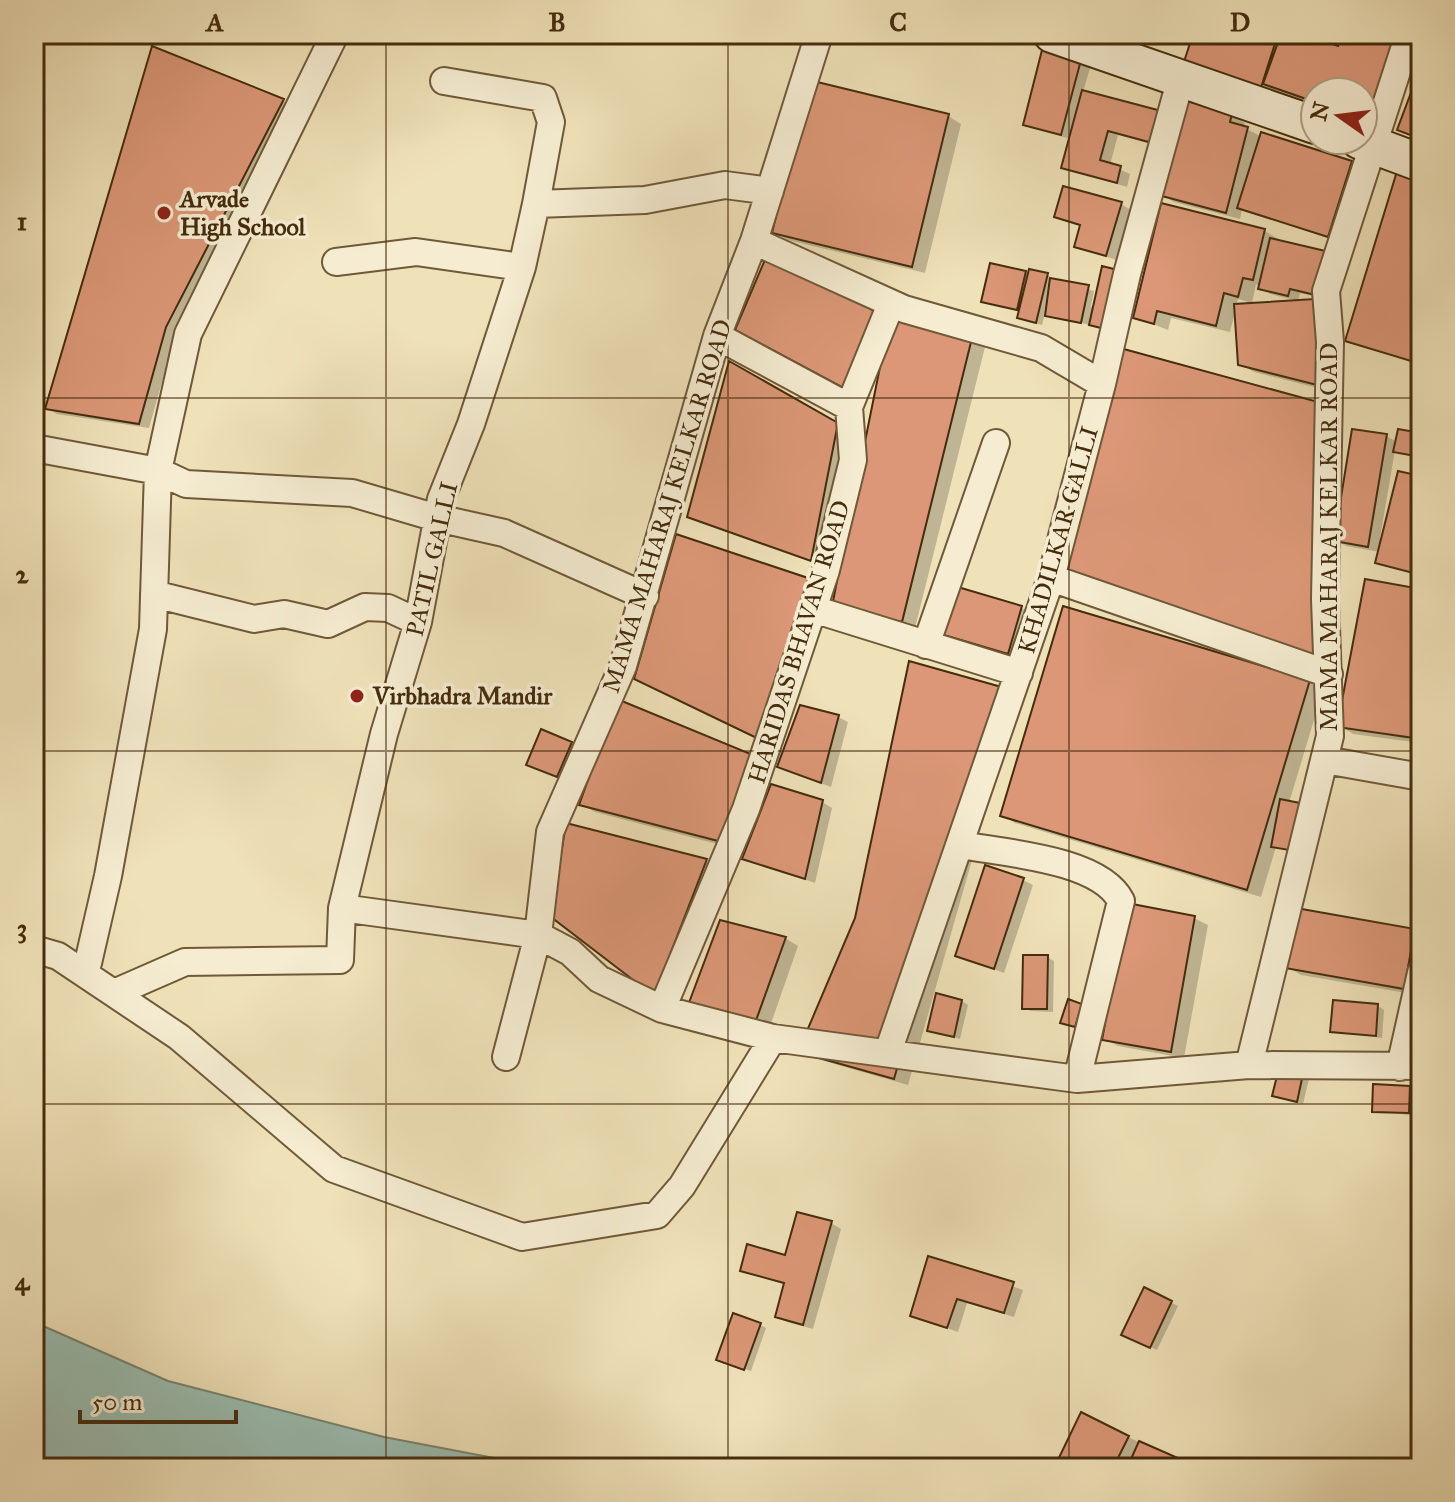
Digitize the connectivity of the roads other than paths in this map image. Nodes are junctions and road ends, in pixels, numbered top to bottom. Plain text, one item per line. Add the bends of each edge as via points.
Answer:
1 (335, 34) edge
2 (819, 34) edge
3 (1052, 34) edge
4 (1409, 34) edge
5 (1181, 78) junction
6 (444, 81) dead end
7 (1379, 109) edge
8 (1299, 119) edge
9 (1379, 147) edge
10 (1362, 156) edge
11 (1421, 163) edge
12 (770, 191) junction
13 (536, 204) junction
14 (754, 241) junction
15 (336, 262) dead end
16 (522, 267) junction
17 (891, 304) junction
18 (717, 336) junction
19 (1102, 384) junction
20 (849, 407) junction
21 (996, 443) dead end
22 (34, 448) edge
23 (158, 471) junction
24 (437, 518) junction
25 (1051, 578) junction
26 (154, 594) junction
27 (645, 596) junction
28 (813, 609) junction
29 (418, 622) junction
30 (926, 645) junction
31 (1019, 673) junction
32 (1329, 674) junction
33 (1325, 760) junction
34 (1421, 777) edge
35 (961, 845) junction
36 (342, 908) junction
37 (538, 935) junction
38 (34, 949) edge
39 (81, 971) junction
40 (1421, 973) edge
41 (114, 993) junction
42 (662, 1009) junction
43 (773, 1038) junction
44 (888, 1052) junction
45 (506, 1057) dead end
46 (1249, 1065) junction
47 (1411, 1066) edge
48 (1077, 1079) junction

1 - 23 street via 188,334
2 - 12 street, MAMA MAHARAJ KELKAR ROAD
3 - 5 street
4 - 7 street, MAMA MAHARAJ KELKAR ROAD
5 - 8 street
5 - 19 street, KHADILKAR GALLI
6 - 13 street, PATIL GALLI via 543,98 551,122
9 - 11 street
10 - 32 street, MAMA MAHARAJ KELKAR ROAD via 1326,291
12 - 13 street via 725,185 645,200
12 - 14 street, MAMA MAHARAJ KELKAR ROAD
13 - 16 street, PATIL GALLI
14 - 17 street
14 - 18 street, MAMA MAHARAJ KELKAR ROAD
15 - 16 street via 416,252
16 - 24 street, PATIL GALLI
17 - 19 street via 1041,348
17 - 20 street
18 - 20 street
18 - 27 street, MAMA MAHARAJ KELKAR ROAD
19 - 25 street, KHADILKAR GALLI
20 - 28 street, HARIDAS BHAVAN ROAD via 853,460
21 - 30 street
22 - 23 street
23 - 24 street via 186,484 352,493
23 - 26 street
24 - 27 street via 504,533
24 - 29 street, PATIL GALLI
25 - 31 street, KHADILKAR GALLI
25 - 32 street
26 - 29 street via 254,619 284,614 328,624 365,607 388,608
26 - 39 street via 153,629 108,876 88,963
27 - 37 street, MAMA MAHARAJ KELKAR ROAD via 623,666 550,832
28 - 30 street
28 - 42 street, HARIDAS BHAVAN ROAD via 746,809
29 - 36 street, PATIL GALLI via 384,734
30 - 31 street
31 - 35 street, KHADILKAR GALLI
32 - 33 street, MAMA MAHARAJ KELKAR ROAD via 1331,726
33 - 34 street
33 - 46 street, MAMA MAHARAJ KELKAR ROAD
35 - 44 street, KHADILKAR GALLI
35 - 48 street via 1072,866 1104,880 1121,901
36 - 37 street
36 - 41 street, PATIL GALLI via 340,960 185,962
37 - 42 street via 570,952 599,979
37 - 45 street, MAMA MAHARAJ KELKAR ROAD
38 - 39 street
39 - 41 street
40 - 47 street
41 - 43 street via 179,1037 334,1169 522,1237 657,1215 682,1186
42 - 43 street
43 - 44 street
44 - 48 street
46 - 47 street
46 - 48 street

